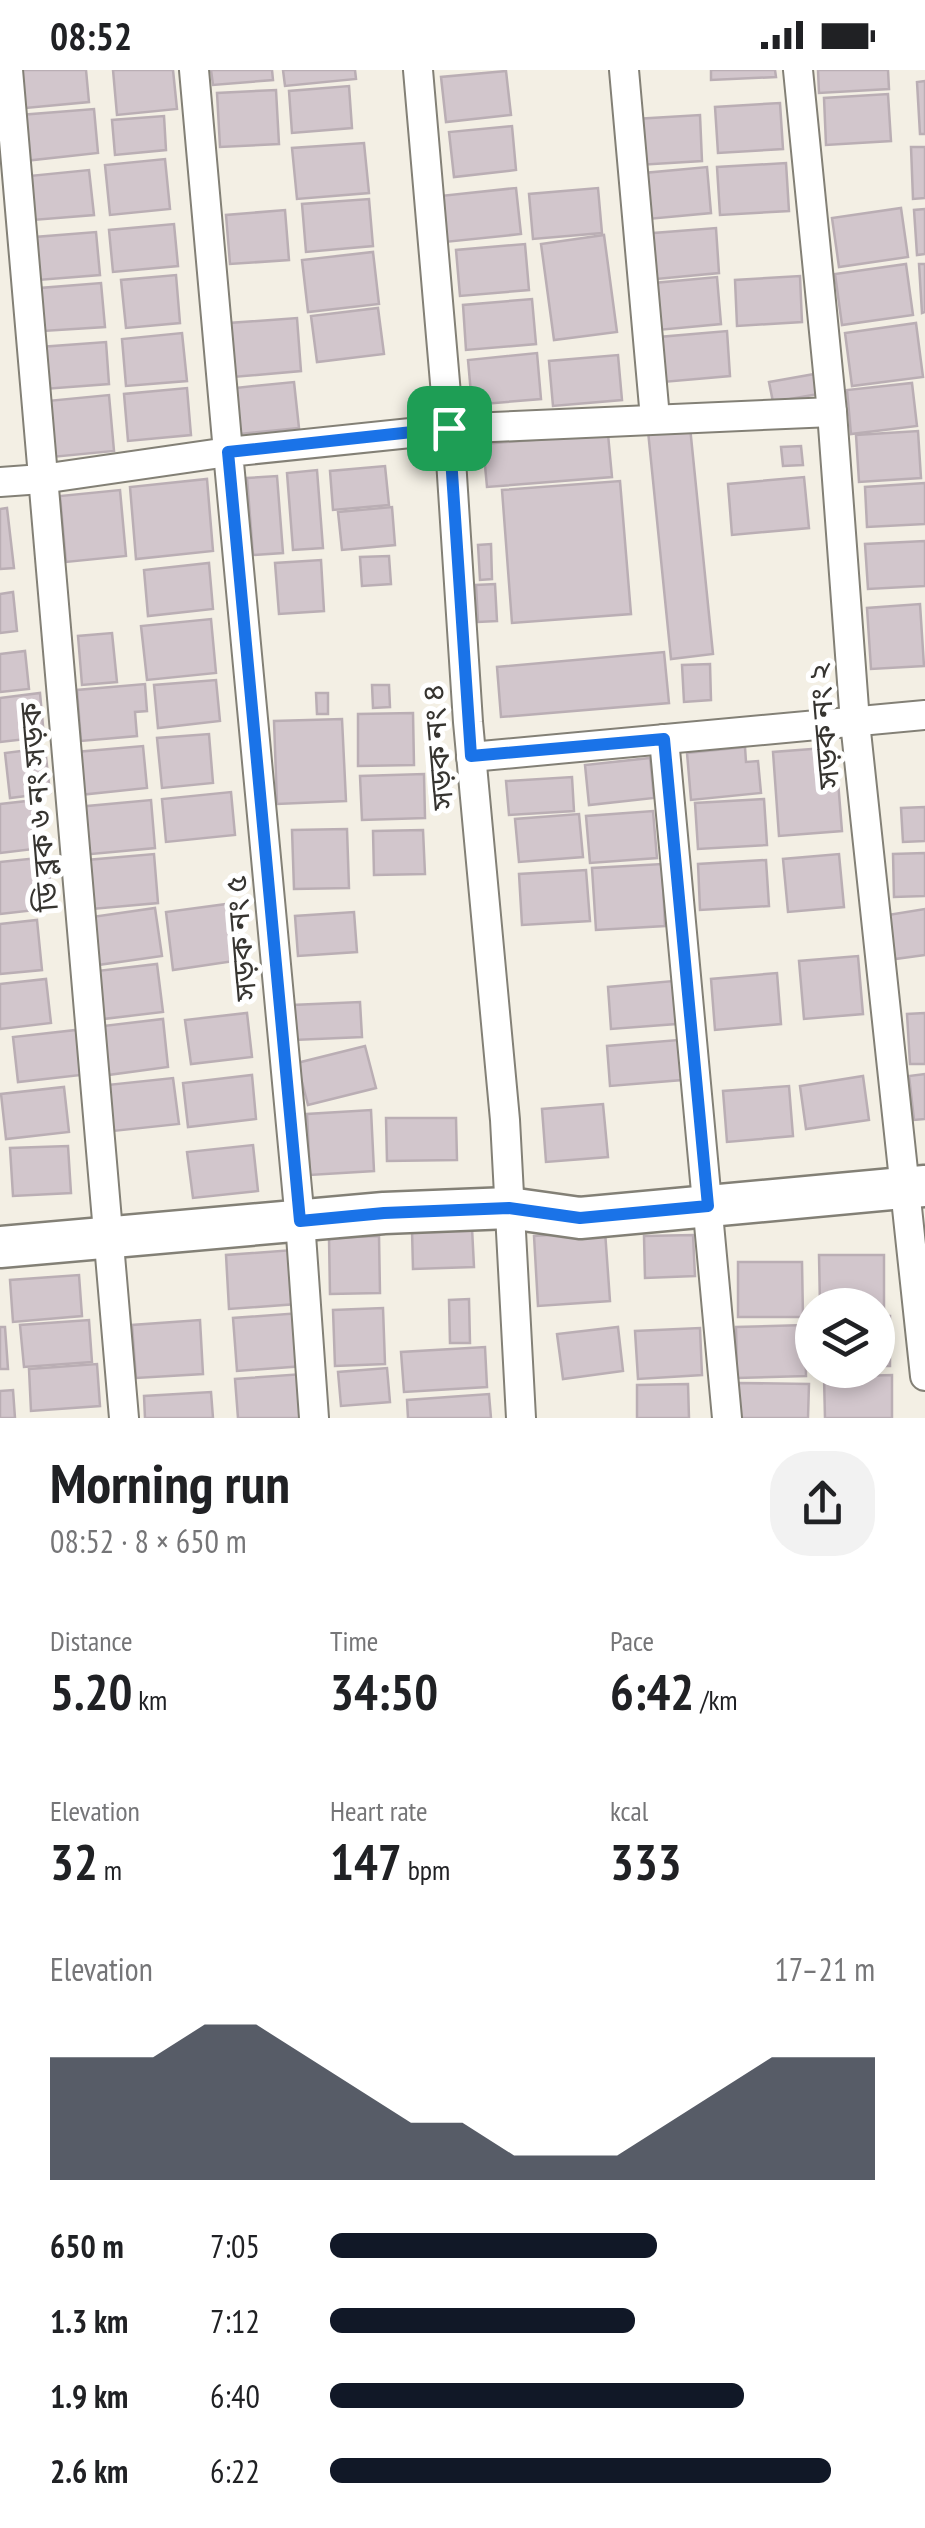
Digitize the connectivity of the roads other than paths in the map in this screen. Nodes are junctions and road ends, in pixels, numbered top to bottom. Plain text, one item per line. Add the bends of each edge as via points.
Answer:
1 (8, 70) edge
2 (194, 70) edge
3 (418, 70) edge
4 (624, 70) edge
5 (798, 70) edge
6 (832, 412) junction
7 (655, 418) junction
8 (449, 428) junction
9 (228, 452) junction
10 (42, 479) junction
11 (0, 482) edge
12 (925, 715) edge
13 (855, 722) junction
14 (664, 739) junction
15 (471, 756) junction
16 (915, 1176) edge
17 (706, 1195) junction
18 (509, 1208) junction
19 (300, 1221) junction
20 (109, 1236) junction
21 (0, 1247) edge
22 (925, 1376) edge
23 (124, 1418) edge
24 (314, 1418) edge
25 (521, 1418) edge
26 (728, 1418) edge

1 - 10 street, ডি ব্লক ৬ নং সড়ক
2 - 9 street, সড়ক নং ৫
3 - 8 street, সড়ক নং ৪
4 - 7 street
5 - 6 street, সড়ক নং ২
6 - 7 street
6 - 13 street, সড়ক নং ২
7 - 8 street
8 - 9 street
8 - 15 street, সড়ক নং ৪
9 - 10 street
9 - 19 street, সড়ক নং ৫
10 - 11 street
10 - 20 street, ডি ব্লক ৬ নং সড়ক
12 - 13 street
13 - 14 street
13 - 16 street, সড়ক নং ২
14 - 15 street
14 - 17 street
15 - 18 street, সড়ক নং ৪
16 - 17 street
16 - 22 street, সড়ক নং ২
17 - 18 street via 578,1192
17 - 26 street
18 - 19 street
18 - 25 street, সড়ক নং ৪
19 - 20 street
19 - 24 street, সড়ক নং ৫
20 - 21 street
20 - 23 street, ডি ব্লক ৬ নং সড়ক

